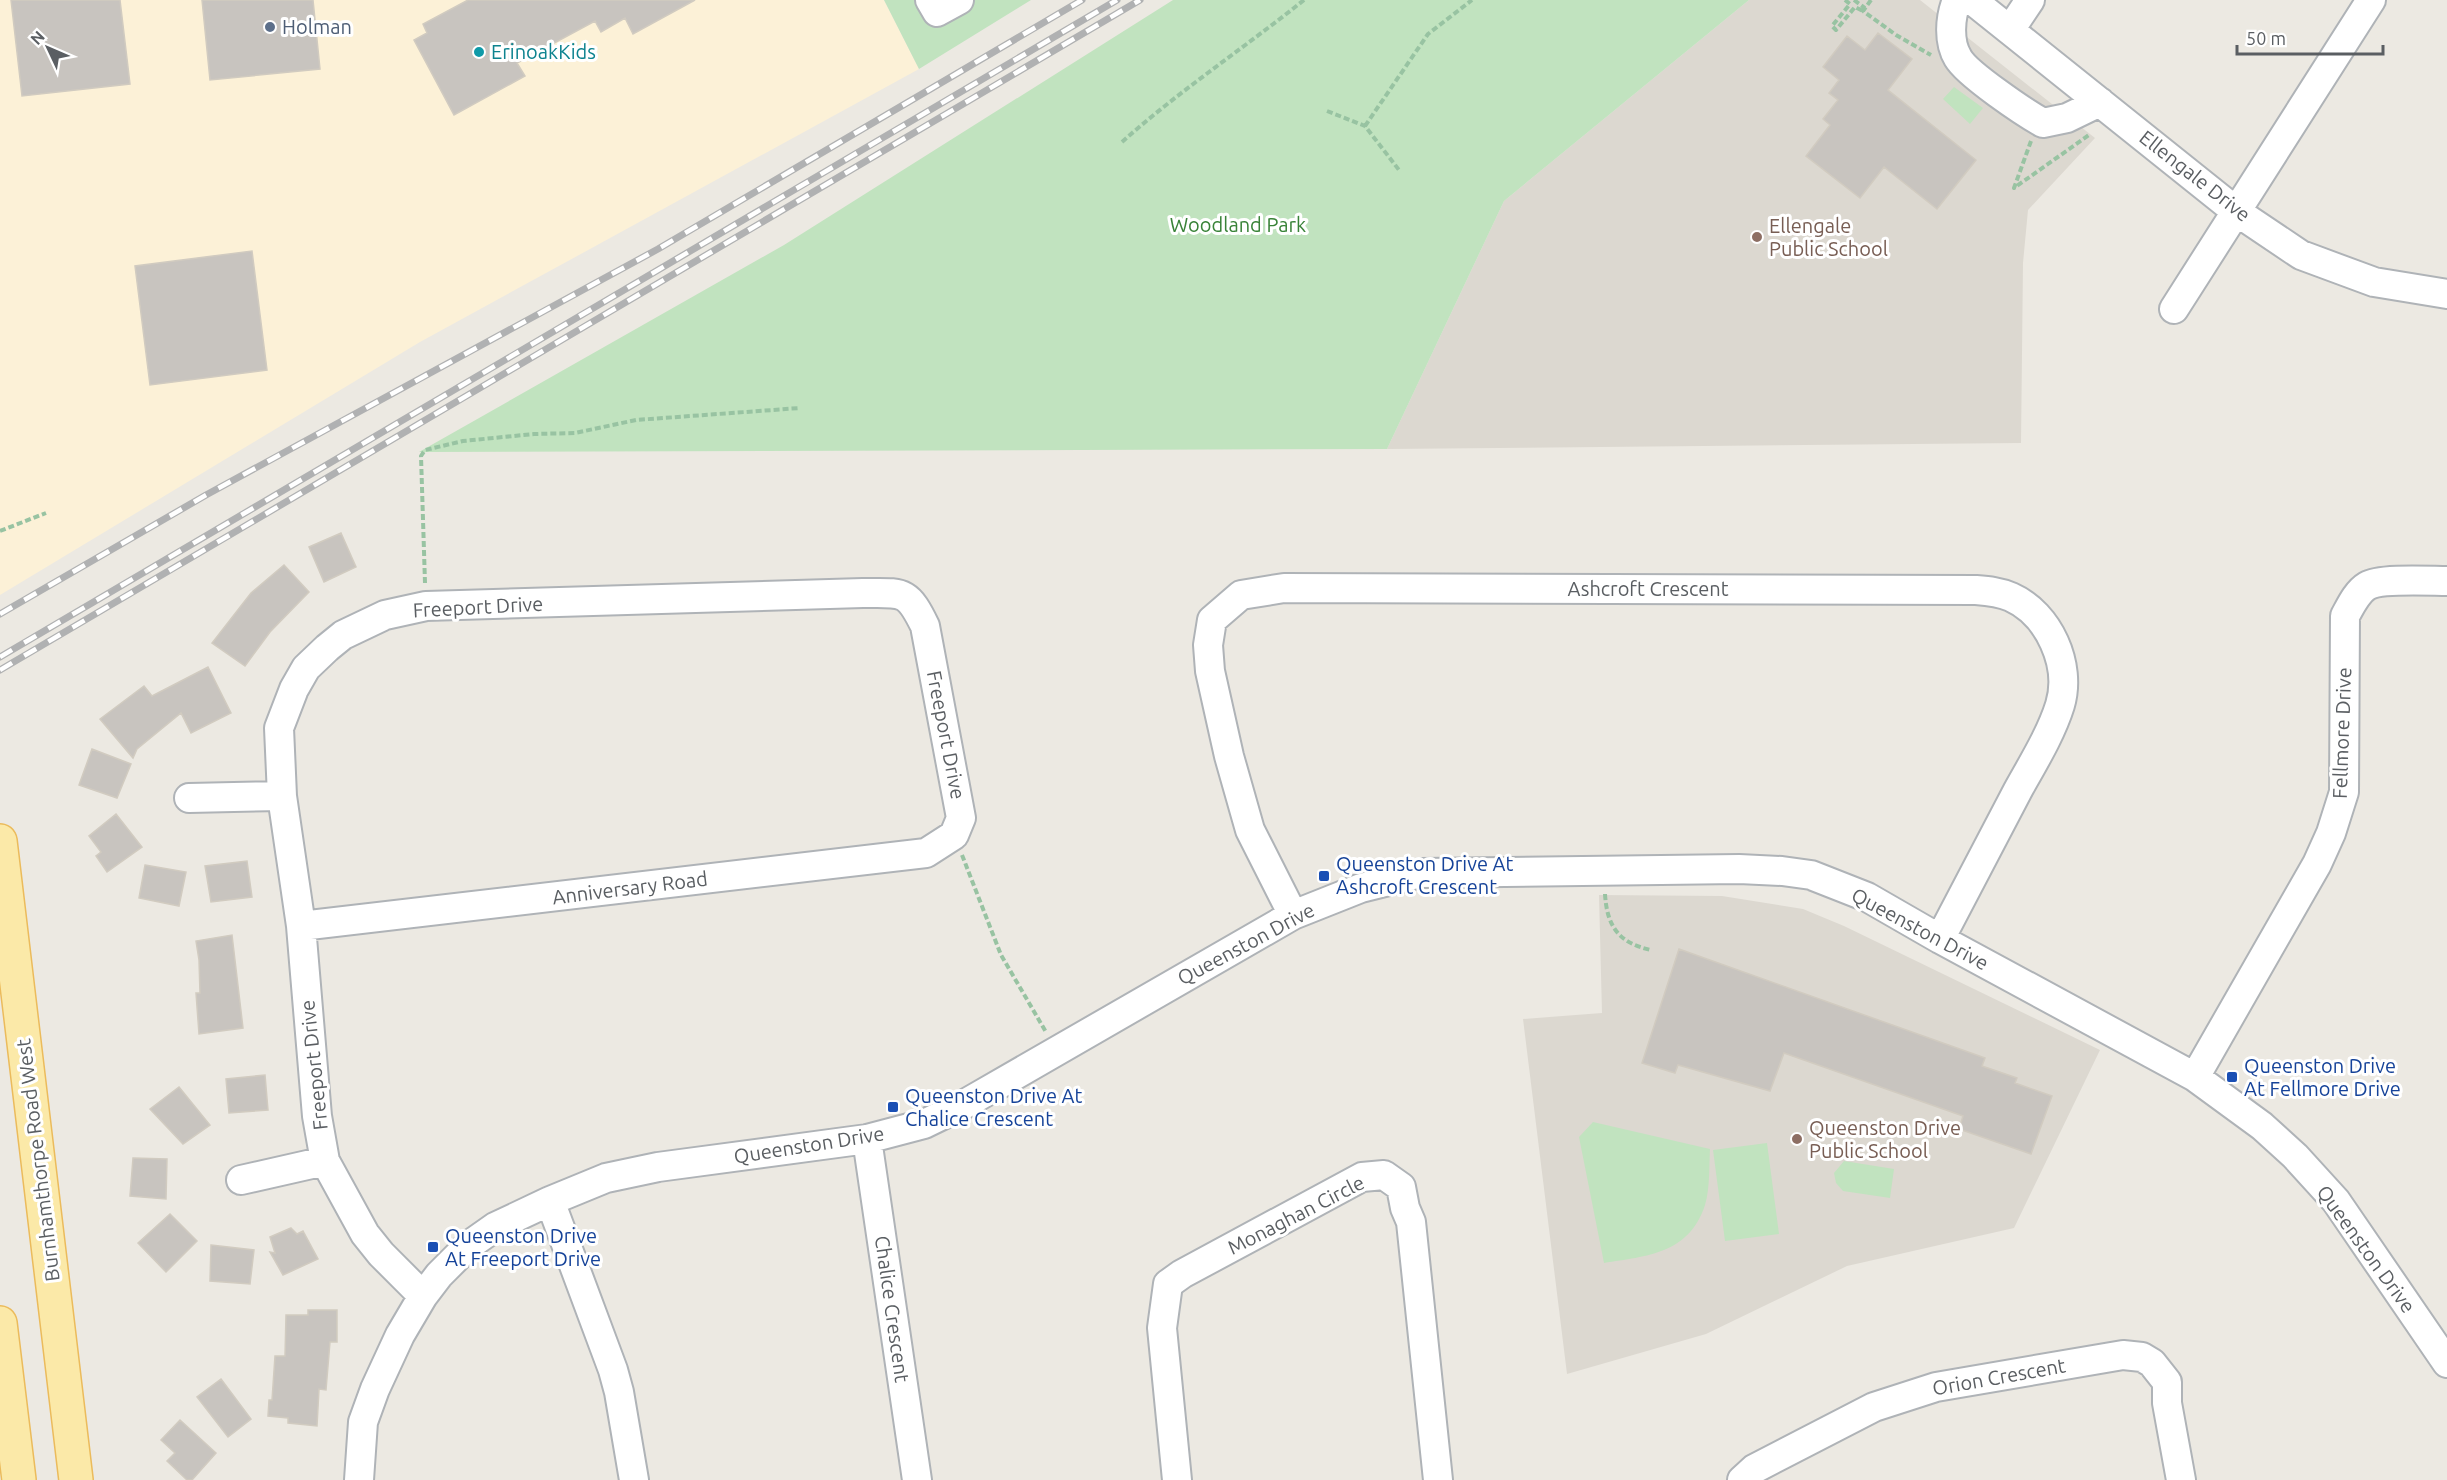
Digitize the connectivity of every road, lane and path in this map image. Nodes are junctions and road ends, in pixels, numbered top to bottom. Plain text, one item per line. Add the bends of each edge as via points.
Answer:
1 (930, 0) edge
2 (959, 0) edge
3 (1304, 0) edge
4 (1472, 0) edge
5 (1845, 0) edge
6 (1854, 0) edge
7 (1958, 0) edge
8 (1972, 0) edge
9 (2030, 0) edge
10 (2371, 0) edge
11 (2010, 30) junction
12 (2108, 108) junction
13 (1327, 111) dead end
14 (1365, 126) junction
15 (2033, 134) dead end
16 (1122, 142) dead end
17 (1399, 170) dead end
18 (2237, 212) junction
19 (2447, 294) edge
20 (2174, 309) dead end
21 (800, 408) dead end
22 (46, 513) dead end
23 (0, 531) edge
24 (2447, 581) edge
25 (426, 606) junction
26 (282, 796) junction
27 (189, 798) dead end
28 (954, 835) junction
29 (0, 841) edge
30 (1603, 871) junction
31 (1293, 915) junction
32 (300, 926) junction
33 (1940, 939) junction
34 (1651, 950) dead end
35 (1057, 1051) junction
36 (2195, 1077) junction
37 (867, 1138) junction
38 (325, 1161) junction
39 (241, 1180) dead end
40 (550, 1200) junction
41 (423, 1296) junction
42 (0, 1323) edge
43 (2447, 1363) edge
44 (19, 1480) edge
45 (76, 1480) edge
46 (359, 1480) edge
47 (634, 1480) edge
48 (917, 1480) edge
49 (1177, 1480) edge
50 (1438, 1480) edge
51 (1742, 1480) edge
52 (2181, 1480) edge

1 - 2 street via 937,12
3 - 16 path
4 - 14 path via 1428,34
5 - 6 path via 1850,4 1832,26 1836,30 1855,6 1864,10
7 - 12 street via 1952,12 1952,40 1958,59 2028,114 2043,123
8 - 11 street, Ellengale Drive
9 - 11 street
10 - 18 street
11 - 12 street, Ellengale Drive
12 - 15 path via 2014,188
12 - 18 street, Ellengale Drive
13 - 14 path
14 - 17 path
18 - 19 street, Ellengale Drive via 2301,255 2374,282
18 - 20 street
21 - 25 path via 636,420 575,433 463,441 425,450 421,456
22 - 23 path
24 - 36 street, Fellmore Drive via 2368,585 2345,616 2343,792 2331,833
25 - 26 street, Freeport Drive via 385,615 343,635 306,668 279,728
25 - 28 street, Freeport Drive via 896,593 913,602 925,626 961,818
26 - 27 street
26 - 32 street, Freeport Drive
28 - 32 street, Anniversary Road via 926,853
28 - 35 path via 1001,955
29 - 45 main road, Burnhamthorpe Road West
30 - 31 street, Queenston Drive via 1421,873 1361,888
30 - 33 street, Queenston Drive via 1739,869 1811,875 1892,910
30 - 34 path via 1606,906 1614,929 1633,946
31 - 33 street, Ashcroft Crescent via 1250,830 1210,671 1208,645 1212,620 1241,595 1284,588 1994,592 2013,598 2046,627 2063,664 2061,703
31 - 35 street, Queenston Drive
32 - 38 street, Freeport Drive via 317,1116
33 - 36 street, Queenston Drive
35 - 37 street, Queenston Drive via 924,1124
36 - 43 street, Queenston Drive via 2262,1126 2336,1201
37 - 40 street, Queenston Drive via 647,1169 606,1178
37 - 48 street, Chalice Crescent
38 - 39 street
38 - 41 street, Freeport Drive via 365,1234
40 - 41 street, Queenston Drive via 495,1227 468,1246
40 - 47 street via 613,1370
41 - 46 street, Queenston Drive via 400,1335 363,1422
42 - 44 main road
49 - 50 street, Monaghan Circle via 1162,1328 1168,1284 1362,1177 1384,1175 1401,1187 1411,1222
51 - 52 street, Orion Crescent via 1754,1469 1874,1407 1925,1390 2123,1355 2142,1357 2152,1363 2167,1382

